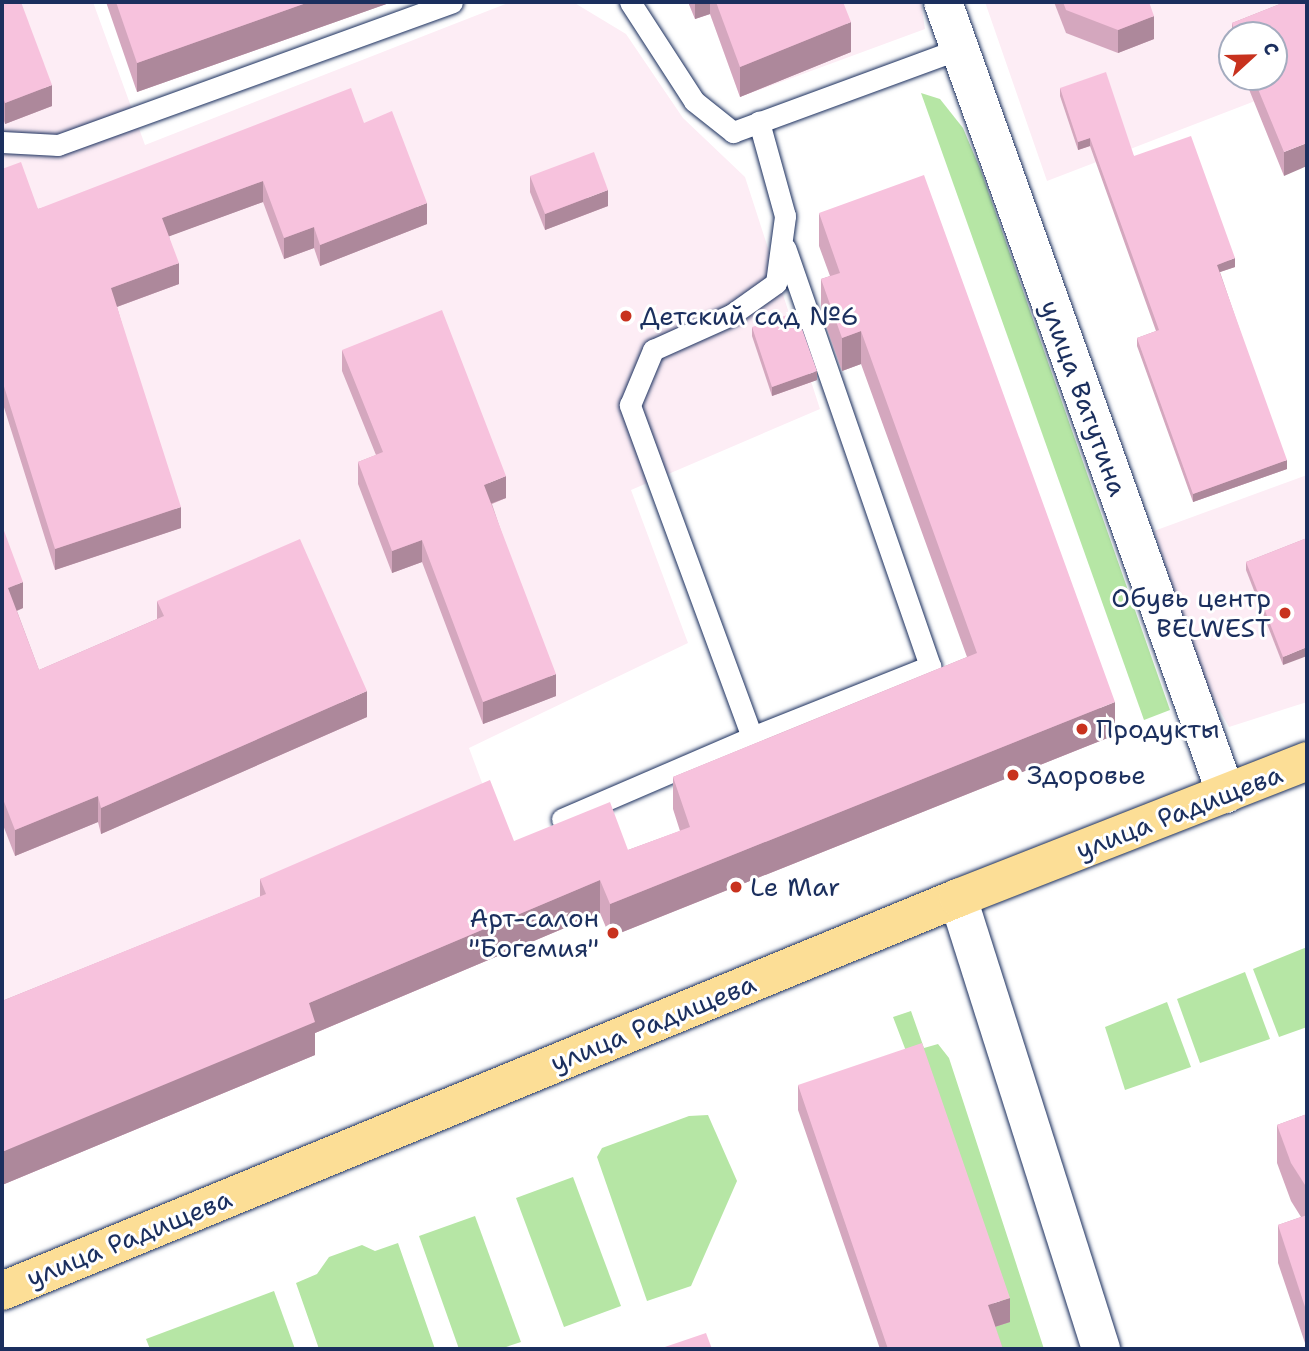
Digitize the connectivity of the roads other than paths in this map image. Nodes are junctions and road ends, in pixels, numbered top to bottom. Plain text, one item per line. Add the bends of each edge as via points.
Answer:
1 (452, 2) edge
2 (630, 2) edge
3 (943, 2) edge
4 (959, 49) junction
5 (759, 122) junction
6 (2, 142) edge
7 (785, 248) junction
8 (752, 737) junction
9 (1307, 761) edge
10 (1226, 794) junction
11 (562, 819) edge
12 (958, 898) junction
13 (2, 1291) edge
14 (1101, 1349) edge

1 - 6 lane via 58,145
2 - 5 lane via 694,101 733,132
3 - 4 street, улица Ватутина
4 - 5 lane
4 - 10 street, улица Ватутина
5 - 7 lane via 785,216
7 - 8 lane via 776,283 731,315 653,349 630,405
7 - 8 lane via 930,666
8 - 11 lane
9 - 10 main road, улица Радищева
10 - 12 main road, улица Радищева
12 - 13 main road, улица Радищева
12 - 14 street

